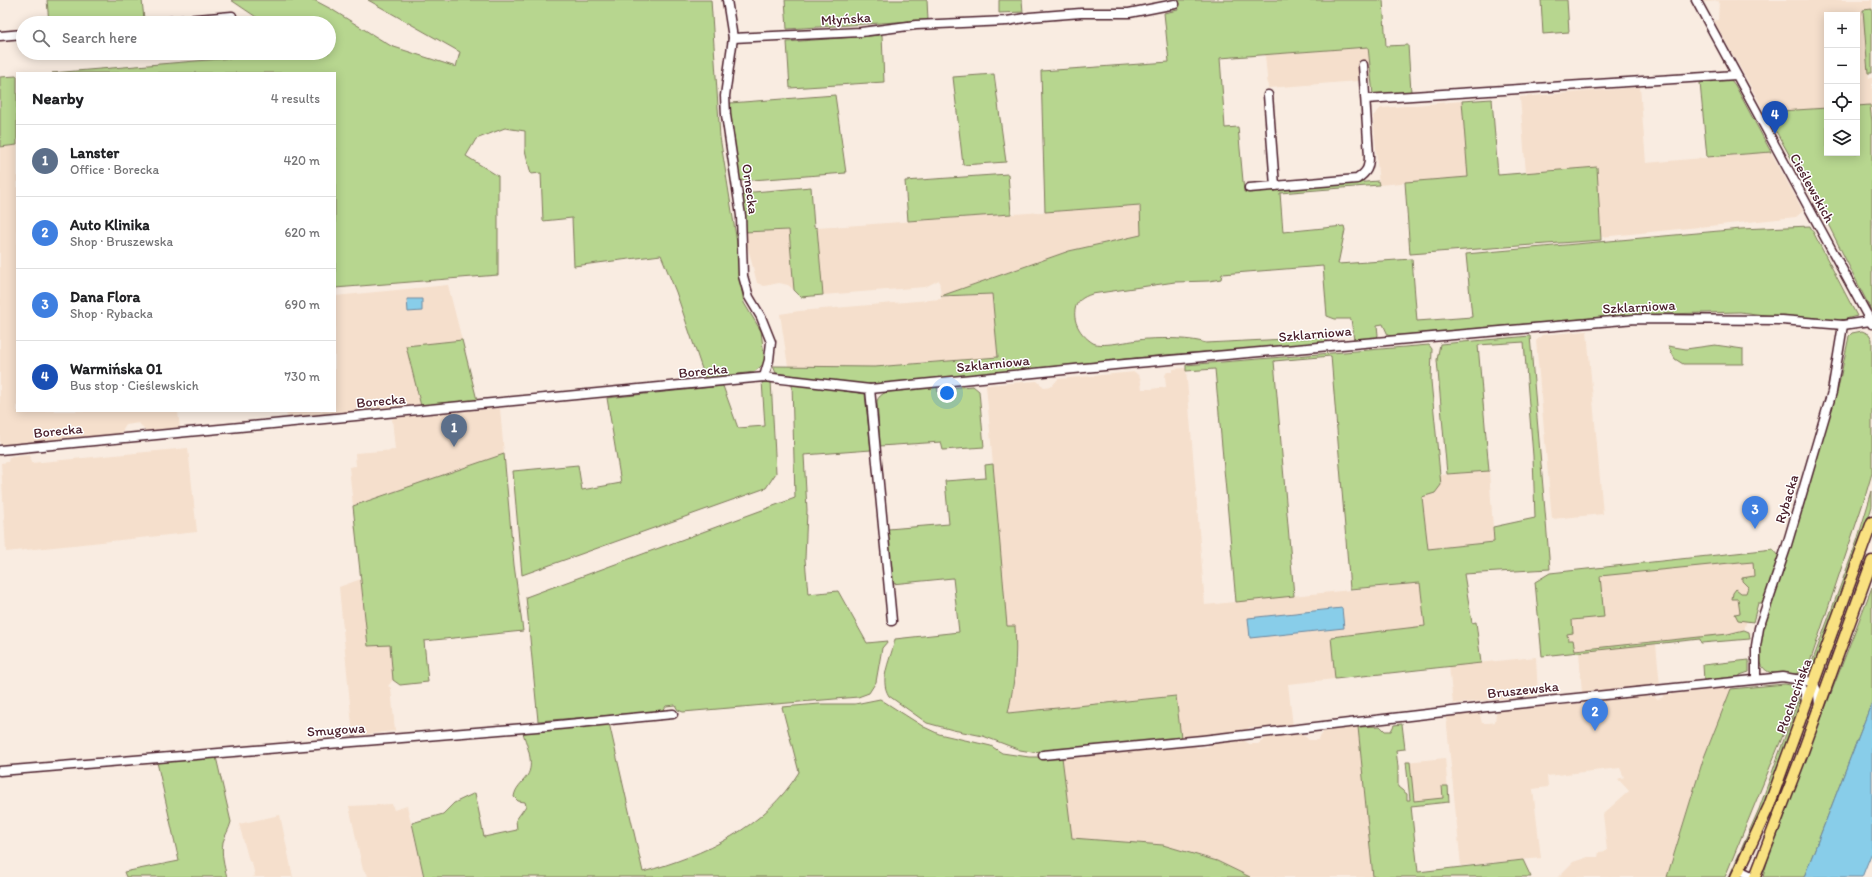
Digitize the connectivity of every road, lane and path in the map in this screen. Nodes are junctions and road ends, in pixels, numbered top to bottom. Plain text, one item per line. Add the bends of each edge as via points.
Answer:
1 (727, 0) edge
2 (1696, 0) edge
3 (1162, 3) edge
4 (1175, 4) dead end
5 (16, 35) edge
6 (0, 36) edge
7 (733, 38) junction
8 (1363, 65) dead end
9 (1736, 75) junction
10 (1268, 95) dead end
11 (1366, 100) junction
12 (1275, 186) junction
13 (1248, 188) dead end
14 (1871, 322) edge
15 (1843, 325) junction
16 (764, 377) junction
17 (870, 389) junction
18 (0, 450) edge
19 (1872, 522) edge
20 (1872, 560) edge
21 (892, 621) dead end
22 (1756, 679) junction
23 (1798, 679) junction
24 (1814, 682) junction
25 (1806, 703) junction
26 (1818, 708) junction
27 (673, 714) dead end
28 (1042, 755) dead end
29 (0, 771) edge
30 (1738, 874) edge
31 (1754, 877) edge

1 - 7 street, Ornecka
2 - 9 street, Cieślewskich
3 - 4 street, Młyńska
3 - 7 street, Młyńska via 1128,13 1074,14 916,25 861,32
5 - 6 street
7 - 16 street, Ornecka via 725,103 741,216 743,276 749,297 771,342
8 - 11 street
9 - 11 street
9 - 14 street, Cieślewskich
10 - 12 street
11 - 12 street via 1369,168 1364,174 1357,179
12 - 13 street
14 - 15 street, Szklarniowa
15 - 17 street, Szklarniowa via 1782,320 1635,319
15 - 22 street, Rybacka via 1832,392 1786,548 1759,628
16 - 17 street, Szklarniowa
16 - 18 street, Borecka
17 - 21 street
19 - 24 main road, Płochocińska
20 - 26 main road, Płochocińska
22 - 23 street, Bruszewska
22 - 28 street, Bruszewska via 1250,735
23 - 24 street, Bruszewska
23 - 25 street via 1806,693
24 - 25 main road, Płochocińska
24 - 26 street via 1818,693
25 - 30 main road, Płochocińska via 1769,806
26 - 31 main road, Płochocińska
27 - 29 street, Smugowa
30 - 31 street

